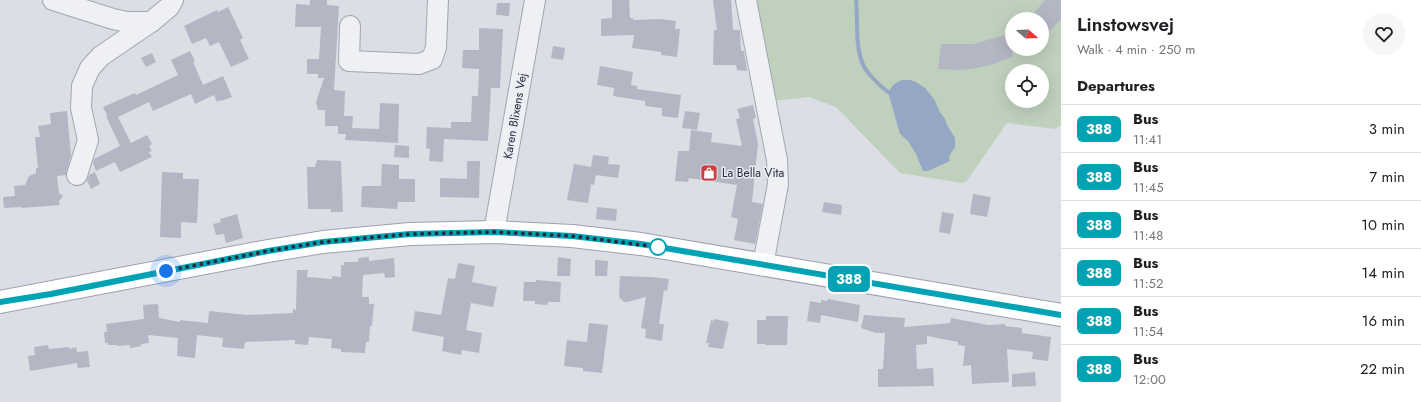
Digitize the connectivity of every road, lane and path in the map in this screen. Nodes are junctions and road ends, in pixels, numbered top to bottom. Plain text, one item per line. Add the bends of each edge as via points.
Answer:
1 (54, 0) edge
2 (173, 0) edge
3 (438, 0) edge
4 (535, 0) edge
5 (746, 0) edge
6 (151, 22) junction
7 (350, 26) dead end
8 (77, 175) dead end
9 (494, 232) junction
10 (763, 265) junction
11 (0, 302) edge
12 (1061, 315) edge

1 - 6 street via 113,19
2 - 6 street via 169,7
3 - 7 street via 436,47 432,59 419,64 349,61
4 - 9 street, Karen Blixens Vej
5 - 10 street via 777,160 778,184
6 - 8 street via 101,56 90,68 82,86 81,108 88,140
9 - 10 main road via 572,236 641,244
9 - 11 main road via 410,234 323,242
10 - 12 main road

